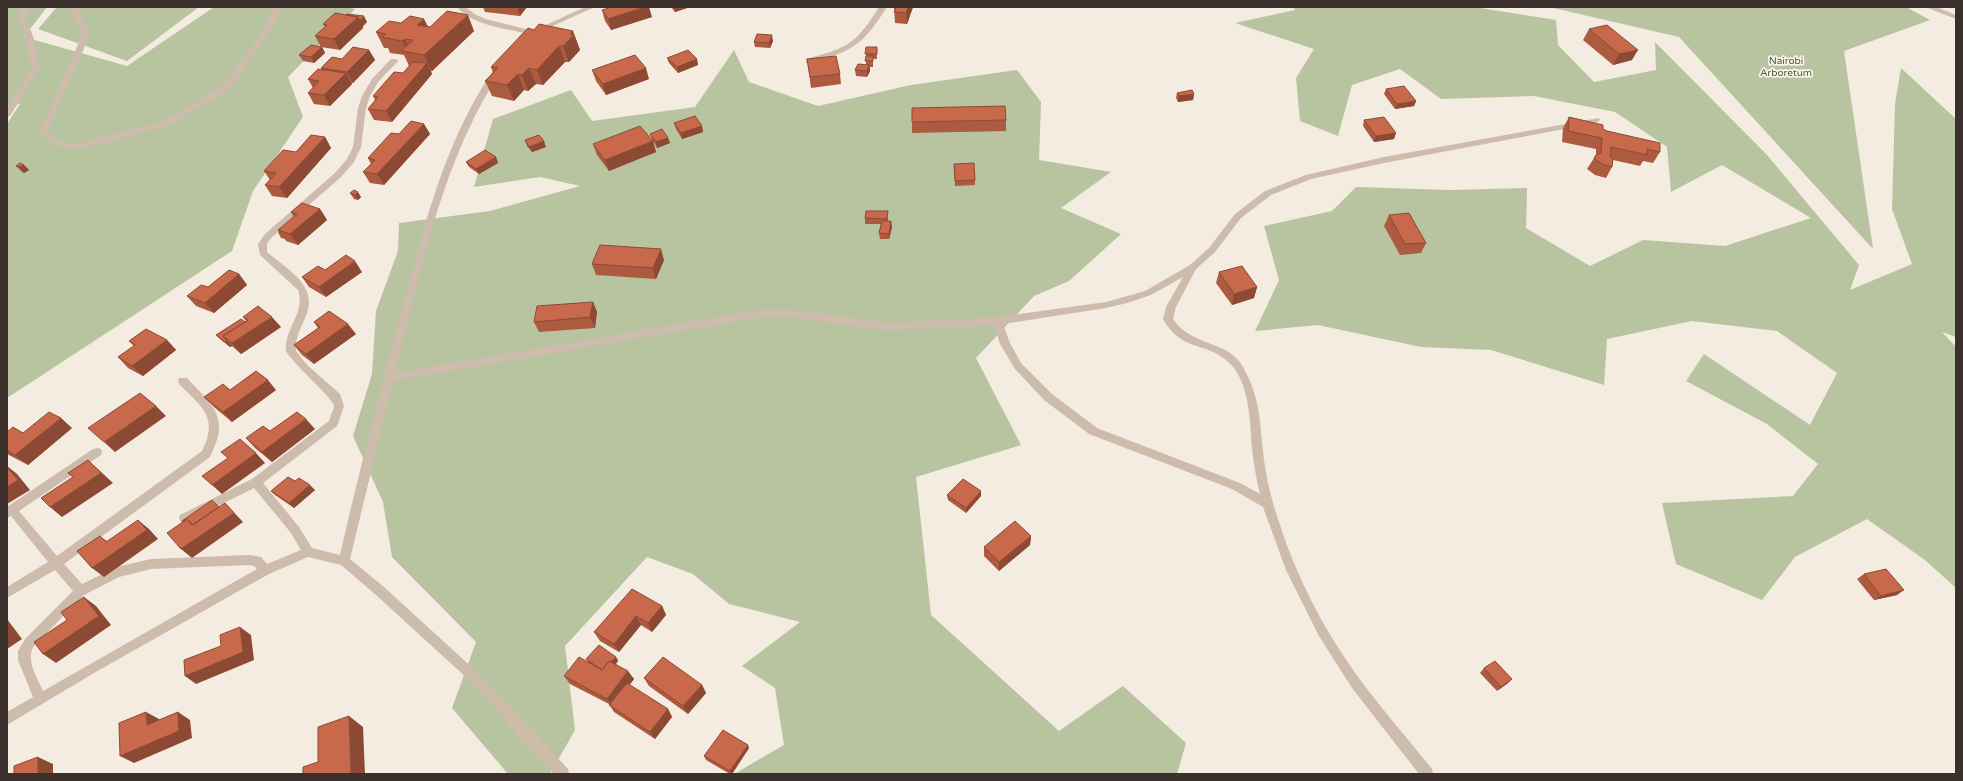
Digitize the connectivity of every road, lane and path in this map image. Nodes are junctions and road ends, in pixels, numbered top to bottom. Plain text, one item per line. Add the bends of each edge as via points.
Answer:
1 (29, 7) edge
2 (73, 7) edge
3 (277, 7) edge
4 (461, 7) edge
5 (591, 7) edge
6 (883, 7) edge
7 (1929, 7) edge
8 (1956, 18) edge
9 (533, 33) junction
10 (522, 43) edge
11 (394, 60) dead end
12 (809, 60) edge
13 (499, 68) edge
14 (7, 114) edge
15 (1596, 120) dead end
16 (1193, 267) junction
17 (997, 321) junction
18 (389, 378) junction
19 (182, 381) dead end
20 (97, 452) dead end
21 (256, 482) junction
22 (1267, 504) junction
23 (9, 511) edge
24 (184, 518) edge
25 (308, 552) junction
26 (344, 561) junction
27 (56, 563) junction
28 (265, 570) junction
29 (80, 591) junction
30 (7, 593) edge
31 (40, 699) junction
32 (7, 719) edge
33 (563, 774) edge
34 (1428, 774) edge

1 - 14 street via 21,14 31,42 35,69
2 - 3 street via 86,34 43,132 60,144 81,146 166,123 228,86 269,27
4 - 9 street via 476,18
5 - 9 street
6 - 12 street via 863,36 852,45
7 - 8 street
9 - 10 street
11 - 21 street via 374,81 366,96 357,147 351,160 262,244 263,252 302,288 306,296 304,310 289,341 291,353 336,397 339,406 333,422
13 - 18 street via 469,115 432,212
15 - 16 street via 1384,160 1309,177 1268,193 1244,211 1212,250
16 - 17 street via 1148,293 1127,300
16 - 22 street via 1171,307 1168,319 1173,329 1183,338 1236,362 1255,412 1259,464
17 - 18 street via 890,327 789,313 757,314
17 - 22 street via 1005,344 1018,366 1048,397 1093,430 1236,486
18 - 26 street
19 - 27 street via 213,414 215,439 206,454
20 - 23 street
21 - 24 street
21 - 25 street via 295,530
22 - 34 street via 1306,604 1347,671
23 - 27 street
25 - 26 street
25 - 28 street
26 - 33 street via 472,675
27 - 29 street
27 - 30 street
28 - 29 street via 257,561 249,560 150,564 117,572
28 - 31 street via 90,668
29 - 31 street via 30,642 24,652 24,660
31 - 32 street

